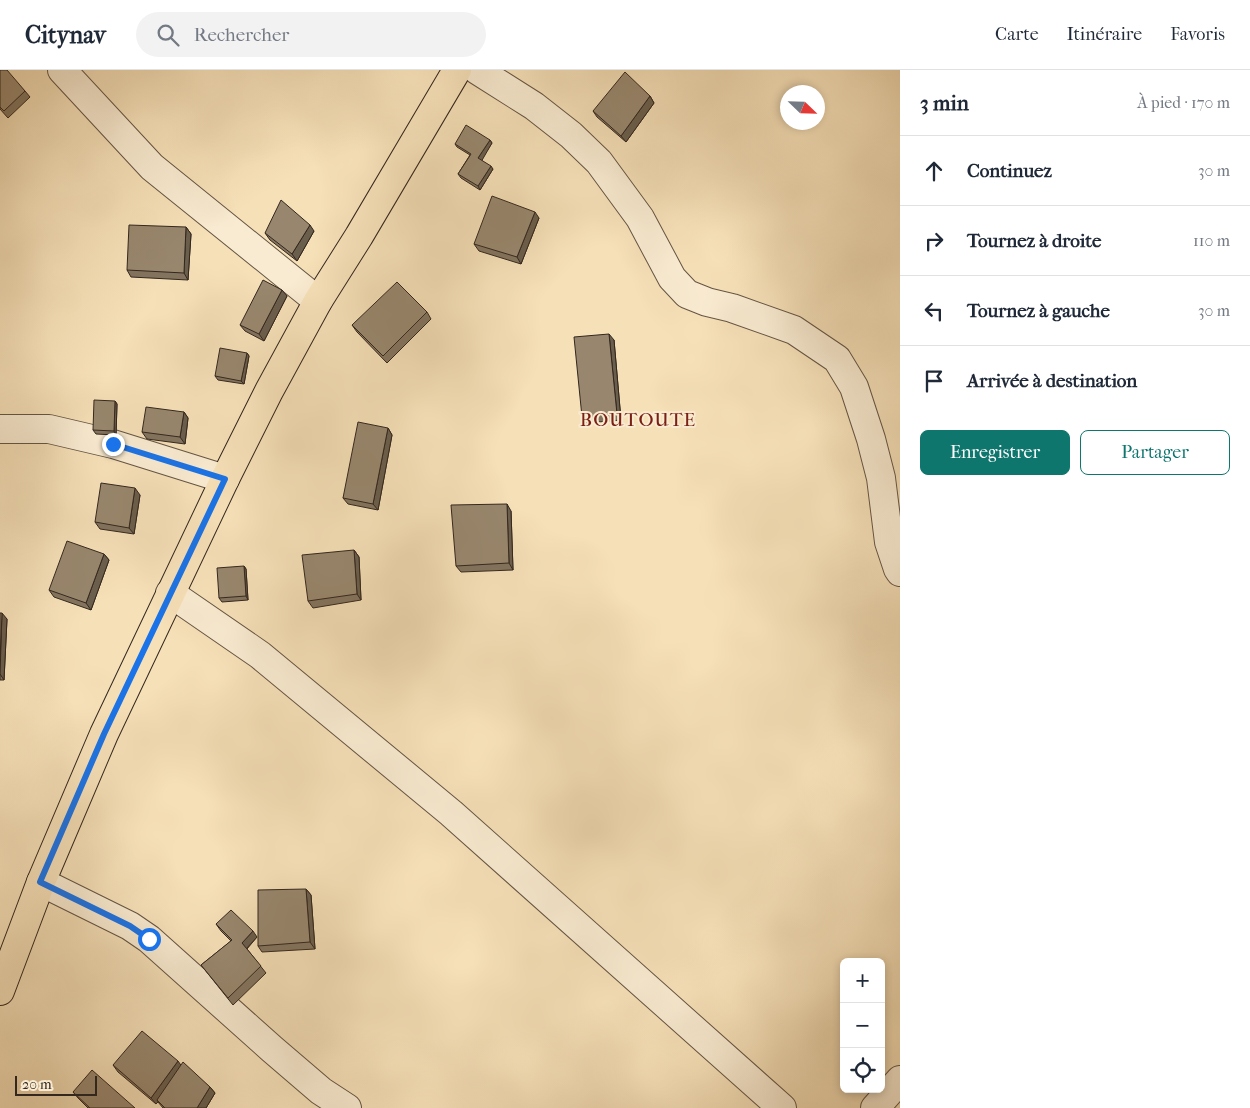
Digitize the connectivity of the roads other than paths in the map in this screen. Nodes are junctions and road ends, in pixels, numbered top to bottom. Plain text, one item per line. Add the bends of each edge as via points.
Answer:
1 (62, 70) edge
2 (457, 70) edge
3 (477, 70) edge
4 (318, 301) junction
5 (0, 429) edge
6 (225, 479) junction
7 (900, 572) edge
8 (170, 594) junction
9 (40, 882) junction
10 (0, 991) edge
11 (900, 1080) edge
12 (347, 1108) edge
13 (782, 1108) edge
14 (875, 1108) edge

1 - 4 street via 152,167
2 - 4 main road
3 - 7 street via 534,106 571,135 598,162 640,218 672,278 687,294 794,330 837,359 854,387 871,440 881,478 889,542
4 - 6 main road
5 - 6 street via 49,430 113,444
6 - 8 main road
8 - 9 main road via 104,734
8 - 13 street via 260,655 451,813
9 - 10 main road
9 - 12 street via 130,926 149,939 321,1091
11 - 14 street

